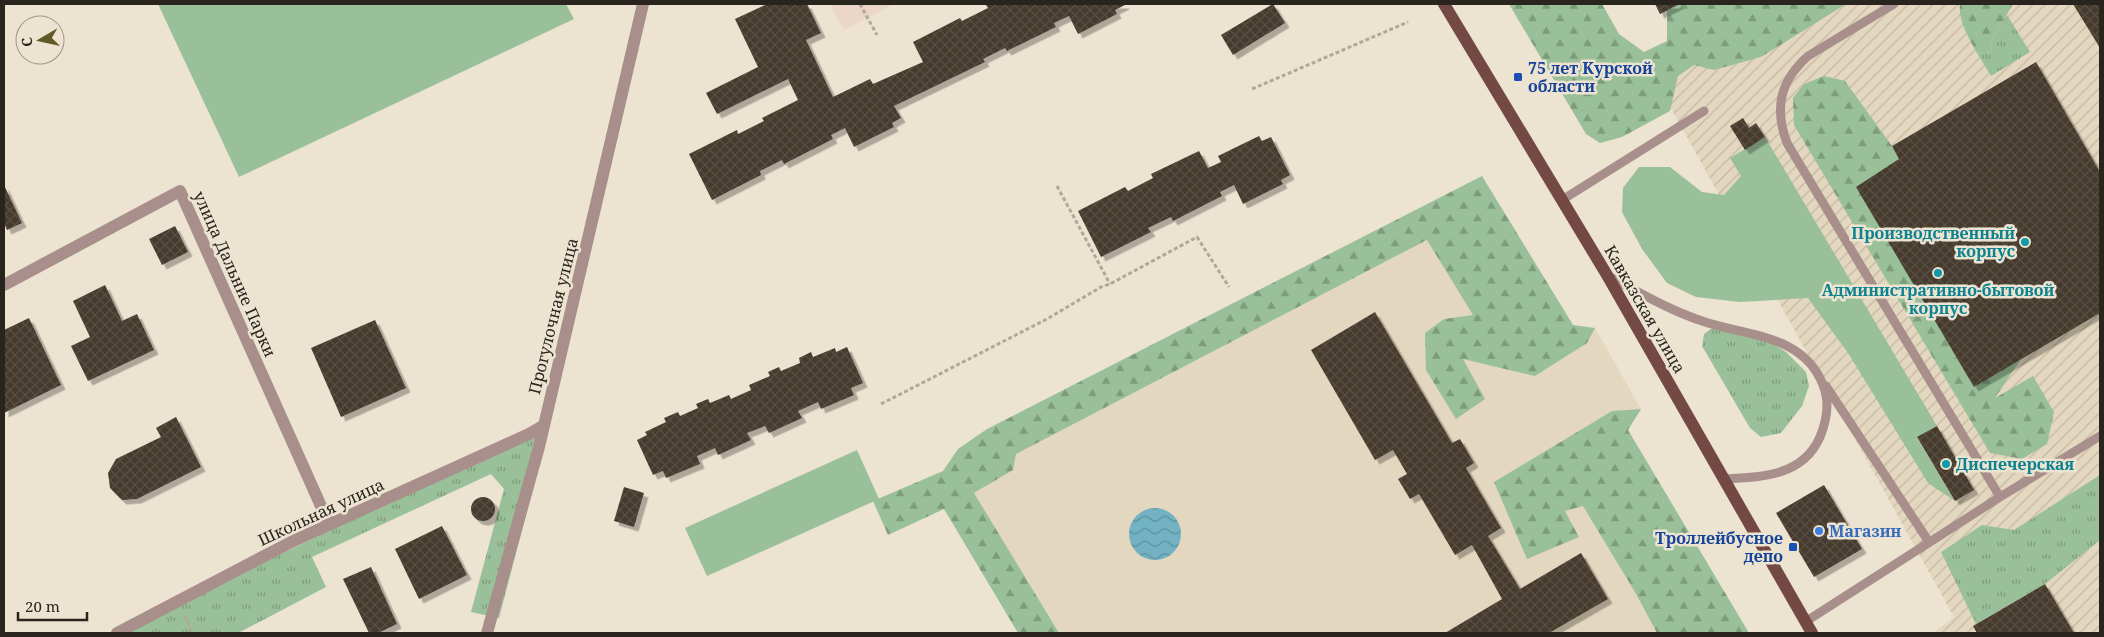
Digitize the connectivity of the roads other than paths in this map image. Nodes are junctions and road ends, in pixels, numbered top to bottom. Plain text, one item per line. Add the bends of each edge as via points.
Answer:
1 (643, 4) edge
2 (1444, 4) edge
3 (1894, 4) edge
4 (1704, 111) dead end
5 (1562, 200) junction
6 (1607, 276) junction
7 (4, 284) edge
8 (1820, 377) junction
9 (543, 426) junction
10 (2100, 436) edge
11 (1725, 479) junction
12 (2000, 497) junction
13 (329, 524) junction
14 (1929, 542) junction
15 (1805, 622) junction
16 (117, 633) edge
17 (487, 633) edge
18 (1812, 633) edge

1 - 9 street, Прогулочная улица
2 - 5 main road, Кавказская улица
3 - 12 lane via 1808,56 1798,66 1780,103 1782,130 1786,143
4 - 5 lane
5 - 6 main road, Кавказская улица
6 - 8 lane via 1688,316 1782,342 1804,356
6 - 11 main road, Кавказская улица
7 - 13 street, улица Дальние Парки via 180,191
8 - 11 lane via 1825,389 1827,416 1811,452 1801,462 1777,474
8 - 14 lane
9 - 13 street, Школьная улица
9 - 17 street, Прогулочная улица
10 - 12 lane
11 - 15 main road, Кавказская улица
12 - 14 lane
13 - 16 street, Школьная улица
14 - 15 lane
15 - 18 main road, Кавказская улица

